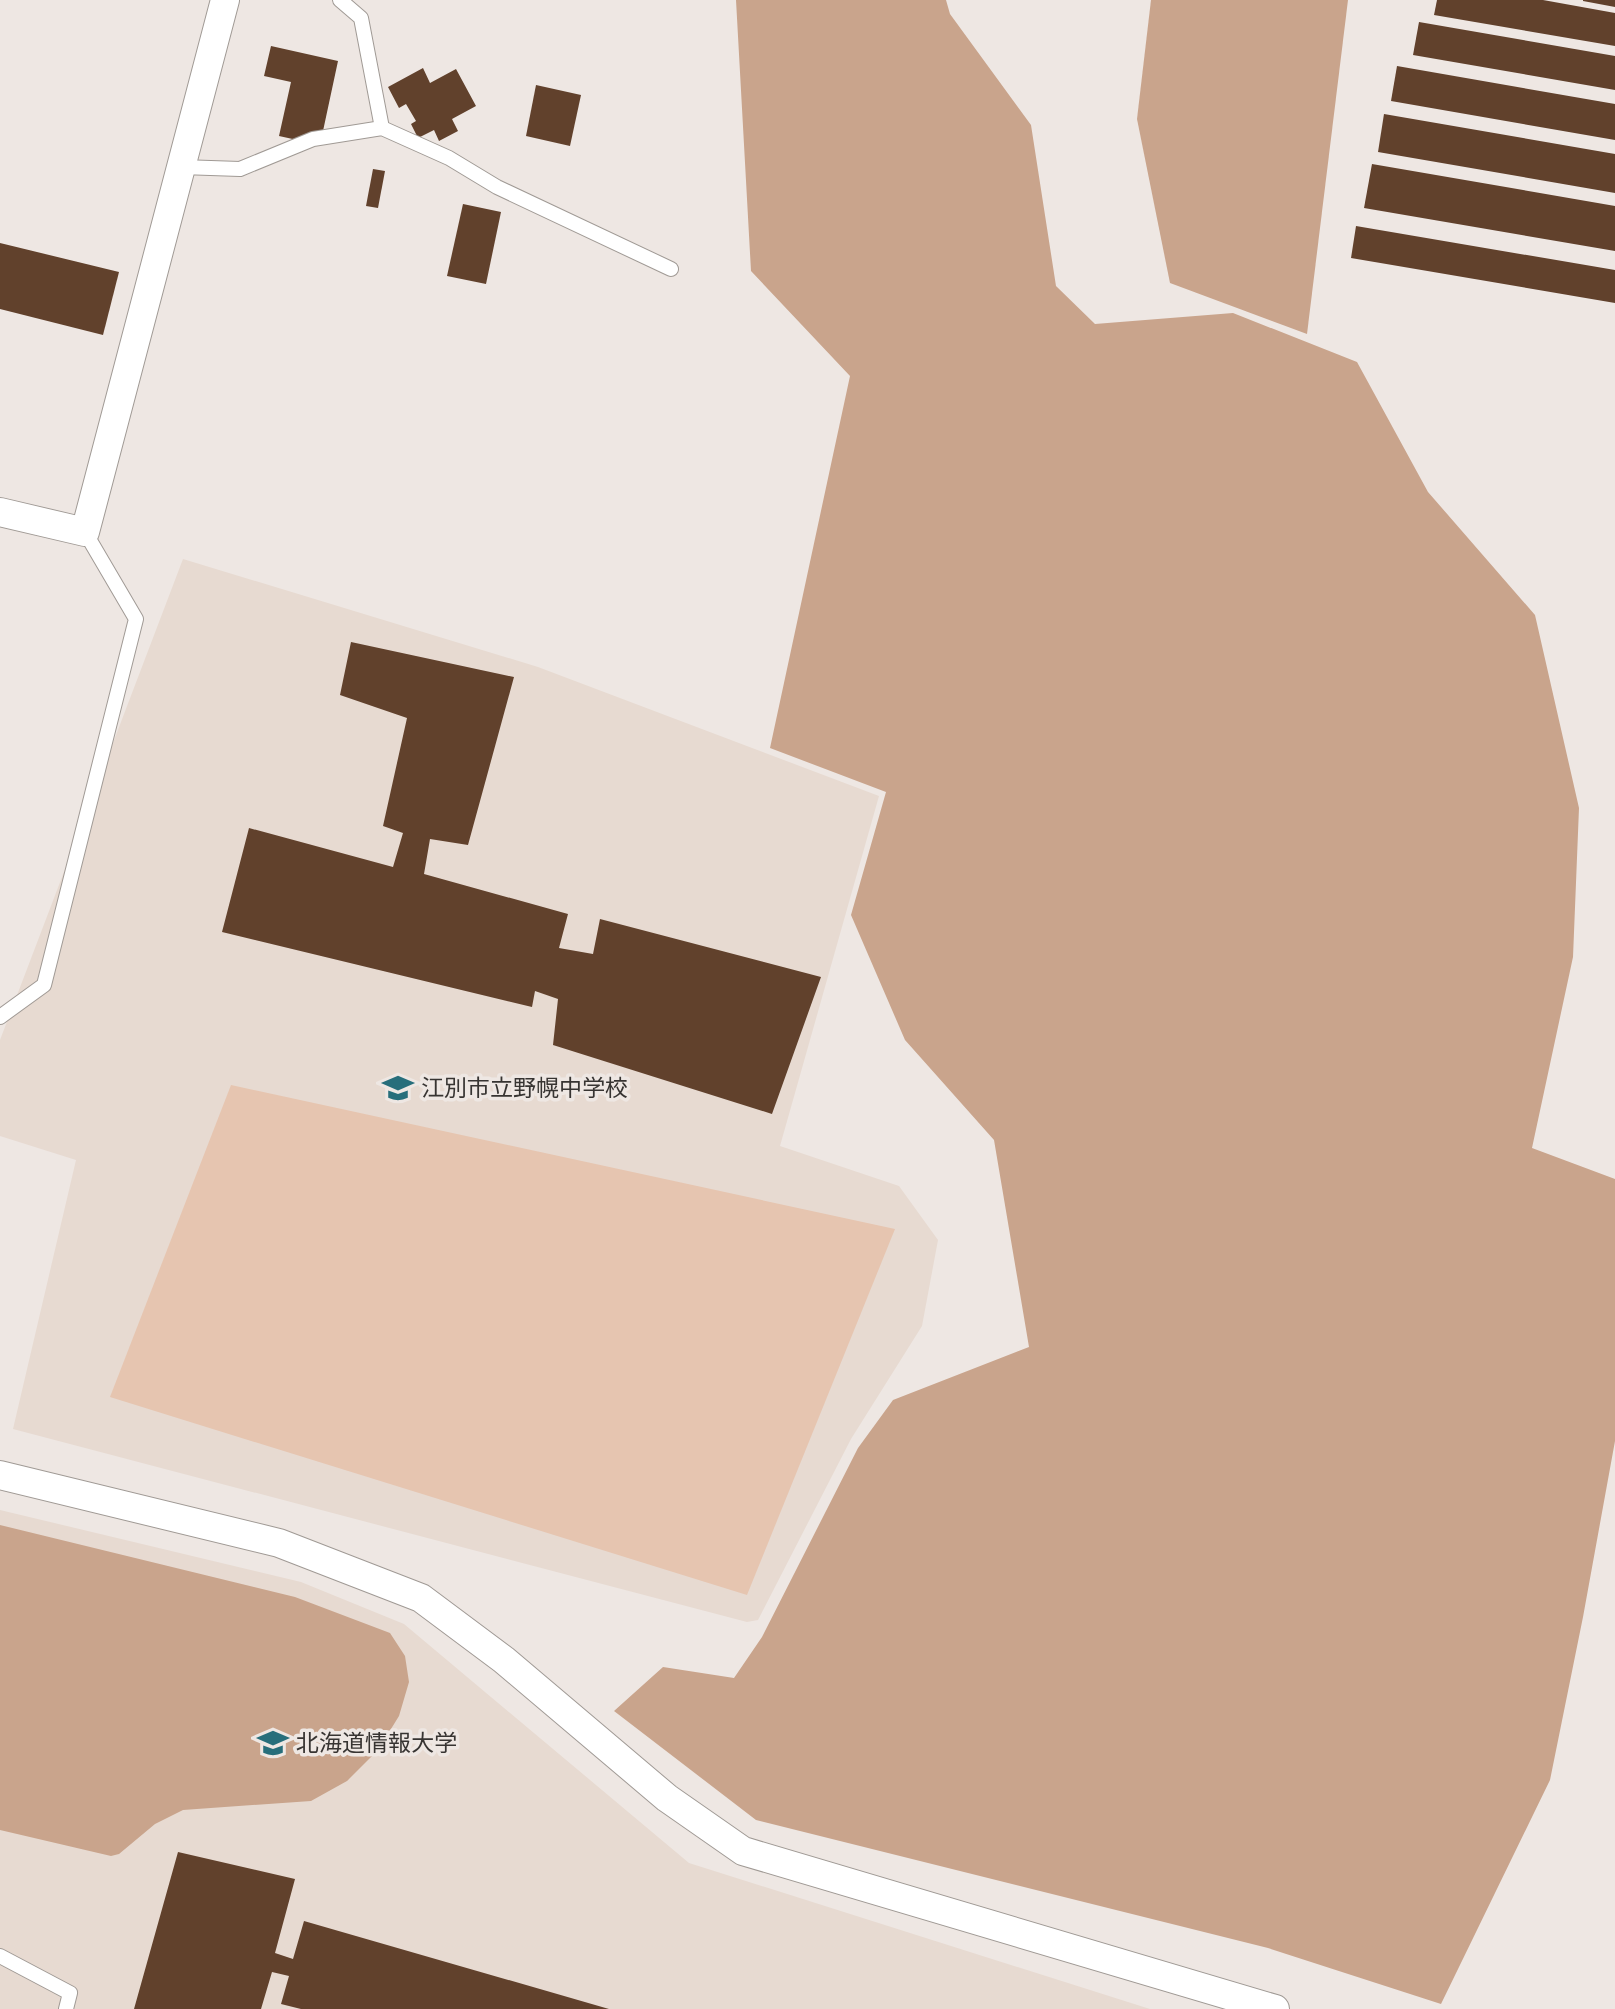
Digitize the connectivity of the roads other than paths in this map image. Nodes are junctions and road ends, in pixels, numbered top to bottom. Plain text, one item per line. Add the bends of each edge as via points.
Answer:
1 (225, 0) edge
2 (340, 0) edge
3 (382, 128) junction
4 (181, 167) junction
5 (671, 269) dead end
6 (0, 512) edge
7 (85, 532) junction
8 (0, 1017) edge
9 (0, 1475) edge
10 (0, 1955) edge
11 (66, 2009) edge
12 (1275, 2009) edge

1 - 4 street
2 - 3 lane via 361,18
3 - 4 lane via 313,139 240,169
3 - 5 lane
4 - 7 street
6 - 7 street
7 - 8 lane via 136,619 44,985
9 - 12 street via 279,1543 421,1598 504,1660 667,1798 743,1851
10 - 11 lane via 70,1993

